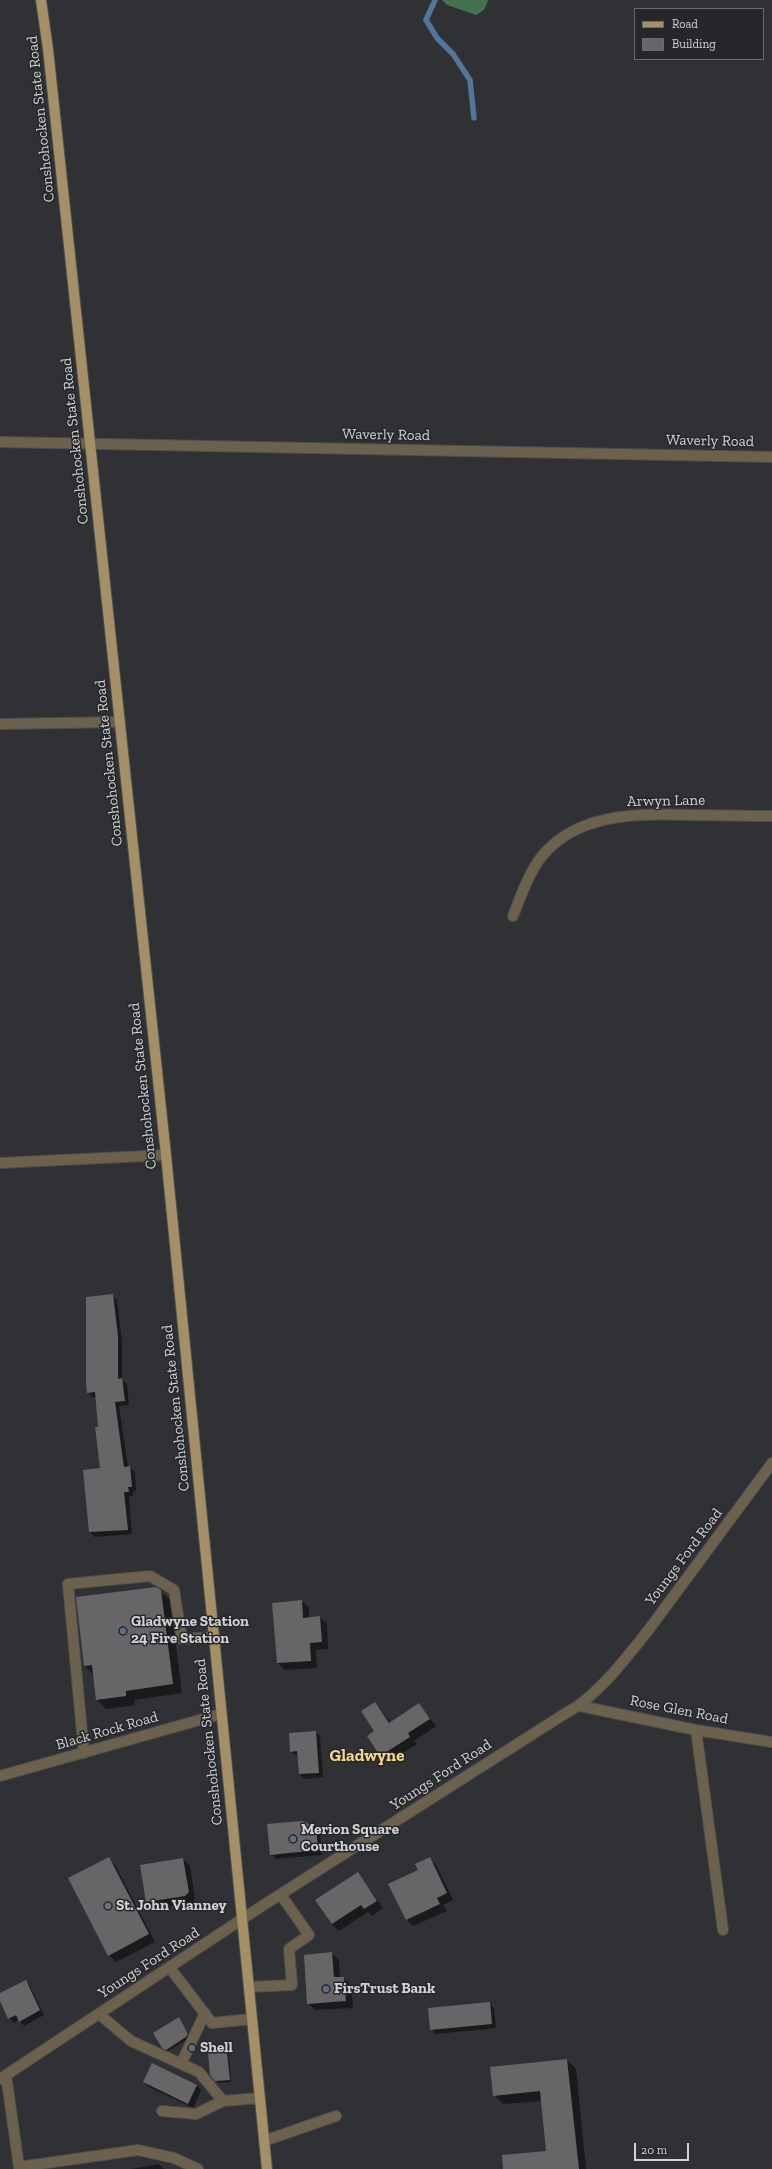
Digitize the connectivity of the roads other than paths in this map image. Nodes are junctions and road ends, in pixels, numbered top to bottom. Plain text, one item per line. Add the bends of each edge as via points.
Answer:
1 (41, 0) edge
2 (0, 442) edge
3 (90, 444) junction
4 (772, 458) edge
5 (120, 722) junction
6 (0, 724) edge
7 (772, 816) edge
8 (513, 916) dead end
9 (166, 1155) junction
10 (0, 1163) edge
11 (772, 1463) edge
12 (214, 1636) junction
13 (580, 1706) junction
14 (222, 1714) junction
15 (696, 1730) junction
16 (772, 1742) edge
17 (84, 1752) junction
18 (0, 1776) edge
19 (281, 1894) junction
20 (242, 1920) junction
21 (723, 1930) dead end
22 (170, 1968) junction
23 (249, 1987) junction
24 (205, 2013) junction
25 (99, 2014) junction
26 (252, 2019) junction
27 (181, 2064) junction
28 (3, 2077) edge
29 (260, 2098) junction
30 (223, 2101) junction
31 (162, 2111) dead end
32 (336, 2116) dead end
33 (264, 2142) junction
34 (198, 2169) edge
35 (267, 2169) edge

1 - 3 main road, Conshohocken State Road
2 - 3 street, Waverly Road
3 - 4 street, Waverly Road
3 - 5 main road, Conshohocken State Road
5 - 6 street
5 - 9 main road, Conshohocken State Road
7 - 8 street, Arwyn Lane via 642,814 588,825 557,843 542,857 527,880
9 - 10 street
9 - 12 main road, Conshohocken State Road
11 - 13 street, Youngs Ford Road via 638,1642
12 - 14 main road, Conshohocken State Road
12 - 17 street via 182,1639 174,1590 150,1576 68,1584
13 - 15 street, Rose Glen Road
13 - 19 street, Youngs Ford Road
14 - 17 street, Black Rock Road
14 - 20 main road, Conshohocken State Road
15 - 16 street, Rose Glen Road
15 - 21 street
17 - 18 street, Black Rock Road
19 - 20 street, Youngs Ford Road
19 - 23 street via 309,1935 289,1949 292,1985
20 - 22 street, Youngs Ford Road
20 - 23 main road, Conshohocken State Road
22 - 24 street
22 - 25 street, Youngs Ford Road
23 - 26 main road, Conshohocken State Road
24 - 26 street via 212,2023
24 - 27 street
25 - 27 street via 131,2041
25 - 28 street, Youngs Ford Road
26 - 29 main road, Conshohocken State Road
27 - 30 street via 199,2072
28 - 34 street via 19,2167 138,2150 174,2158
29 - 30 street
29 - 33 main road, Conshohocken State Road
30 - 31 street via 196,2114
32 - 33 street
33 - 35 main road, Conshohocken State Road

